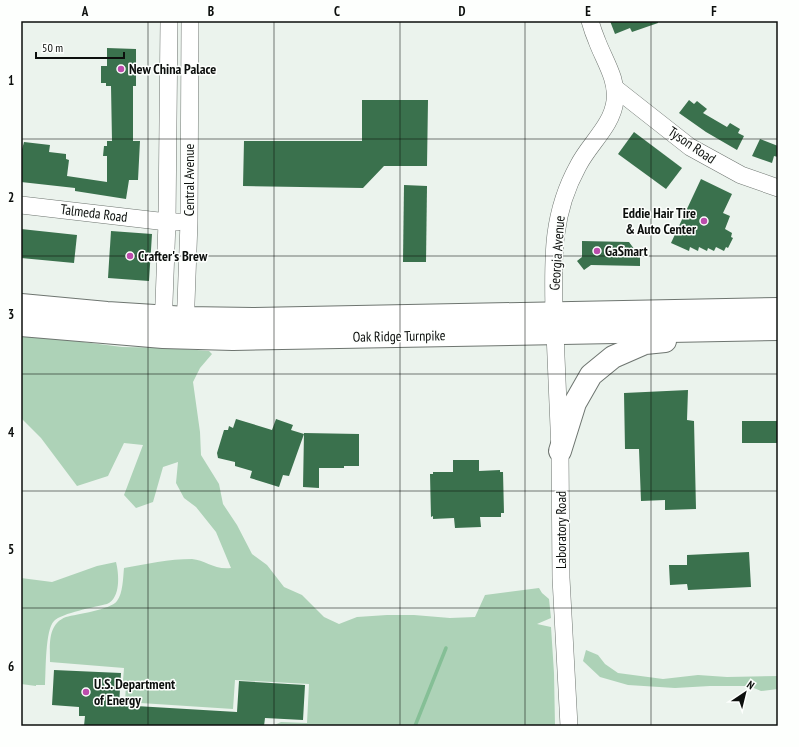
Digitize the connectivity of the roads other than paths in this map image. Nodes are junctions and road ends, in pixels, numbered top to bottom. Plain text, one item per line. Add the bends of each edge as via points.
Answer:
1 (169, 21) edge
2 (190, 21) edge
3 (590, 21) edge
4 (615, 88) junction
5 (189, 136) junction
6 (168, 138) junction
7 (778, 188) edge
8 (21, 205) edge
9 (167, 222) junction
10 (189, 222) junction
11 (21, 305) edge
12 (778, 309) edge
13 (747, 320) junction
14 (554, 323) junction
15 (21, 324) edge
16 (163, 327) junction
17 (185, 328) junction
18 (778, 329) edge
19 (723, 330) junction
20 (560, 452) junction
21 (569, 726) edge

1 - 6 street, Central Avenue
2 - 5 street, Central Avenue
3 - 4 street, Georgia Avenue
4 - 7 street, Tyson Road via 690,147 741,175
4 - 14 street, Georgia Avenue via 613,114 578,165 561,205 556,227
5 - 6 street
5 - 10 street, Central Avenue
6 - 9 street, Central Avenue
8 - 9 street, Talmeda Road
9 - 10 street, Talmeda Road
9 - 16 street, Central Avenue
10 - 17 street, Central Avenue
11 - 16 highway, Oak Ridge Turnpike via 107,313
12 - 13 highway, Oak Ridge Turnpike
13 - 14 highway, Oak Ridge Turnpike
13 - 18 highway, Oak Ridge Turnpike
13 - 19 highway, Oak Ridge Turnpike
14 - 17 highway, Oak Ridge Turnpike via 233,339
14 - 19 highway, Oak Ridge Turnpike
14 - 20 street, Laboratory Road
15 - 16 highway, Oak Ridge Turnpike
16 - 17 highway, Oak Ridge Turnpike
19 - 20 highway via 645,343 613,357 591,375 575,403
20 - 21 street, Laboratory Road via 561,578

